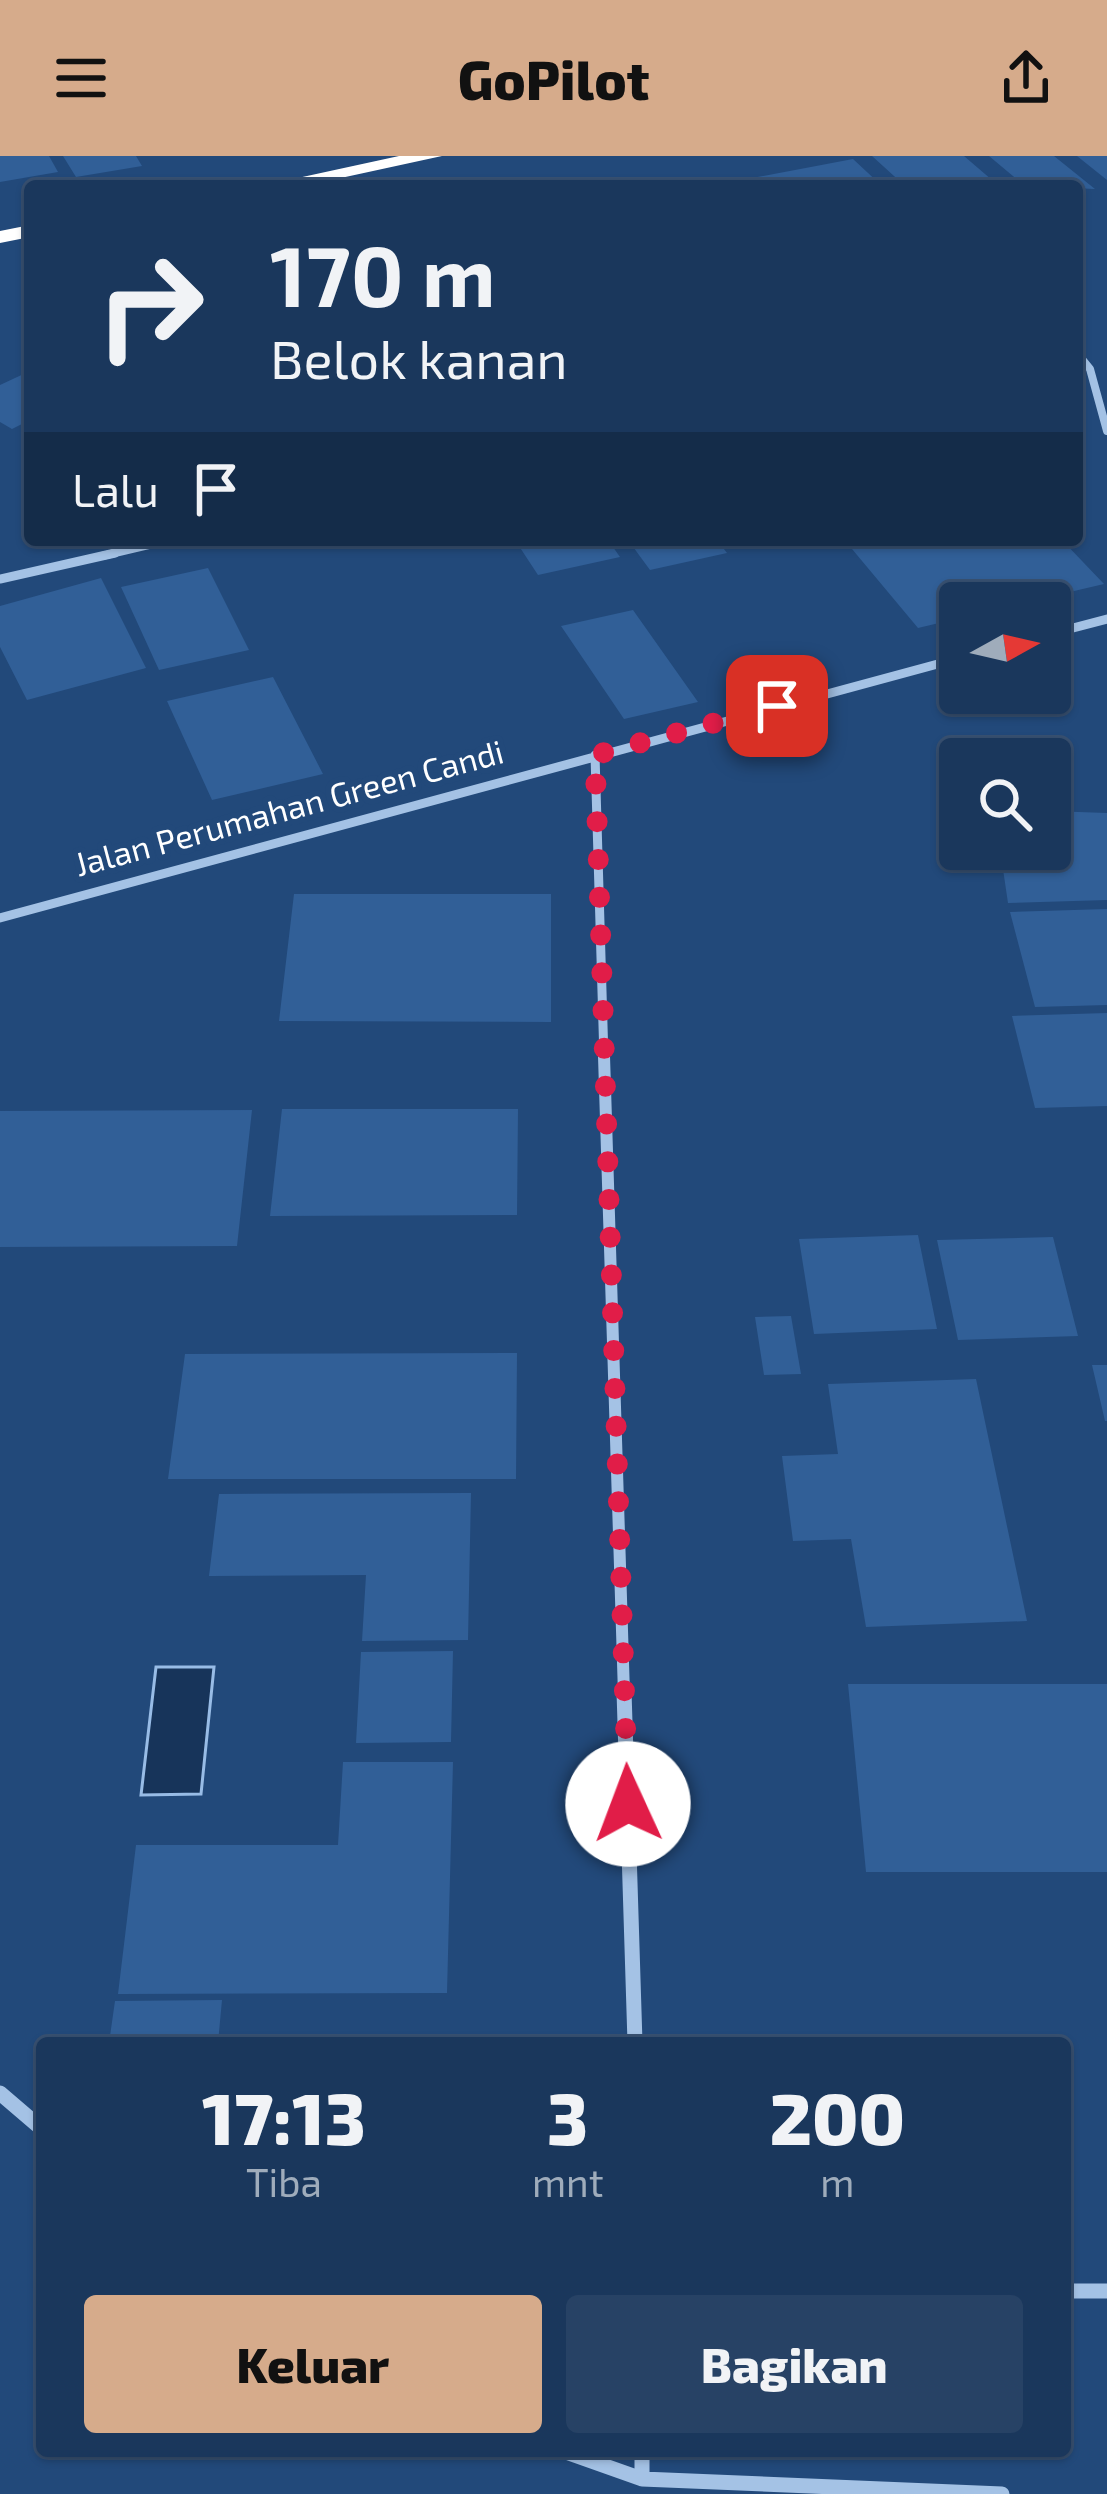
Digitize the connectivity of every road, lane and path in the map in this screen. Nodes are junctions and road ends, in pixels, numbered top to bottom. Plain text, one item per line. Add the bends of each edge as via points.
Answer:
1 (432, 156) edge
2 (303, 180) edge
3 (1083, 360) edge
4 (1107, 431) edge
5 (144, 546) edge
6 (0, 579) edge
7 (1107, 619) edge
8 (1071, 628) edge
9 (939, 664) edge
10 (595, 755) junction
11 (0, 918) edge
12 (635, 2037) edge
13 (0, 2093) edge
14 (36, 2124) edge
15 (1071, 2291) edge
16 (1107, 2291) edge
17 (579, 2457) edge
18 (642, 2457) edge
19 (642, 2479) junction
20 (1002, 2494) edge

1 - 2 highway
3 - 4 street
5 - 6 street
7 - 8 street
9 - 10 street, Jalan Perumahan Green Candi
10 - 11 street, Jalan Perumahan Green Candi
10 - 12 street
13 - 14 street
15 - 16 street
17 - 19 street
18 - 19 street
19 - 20 street

